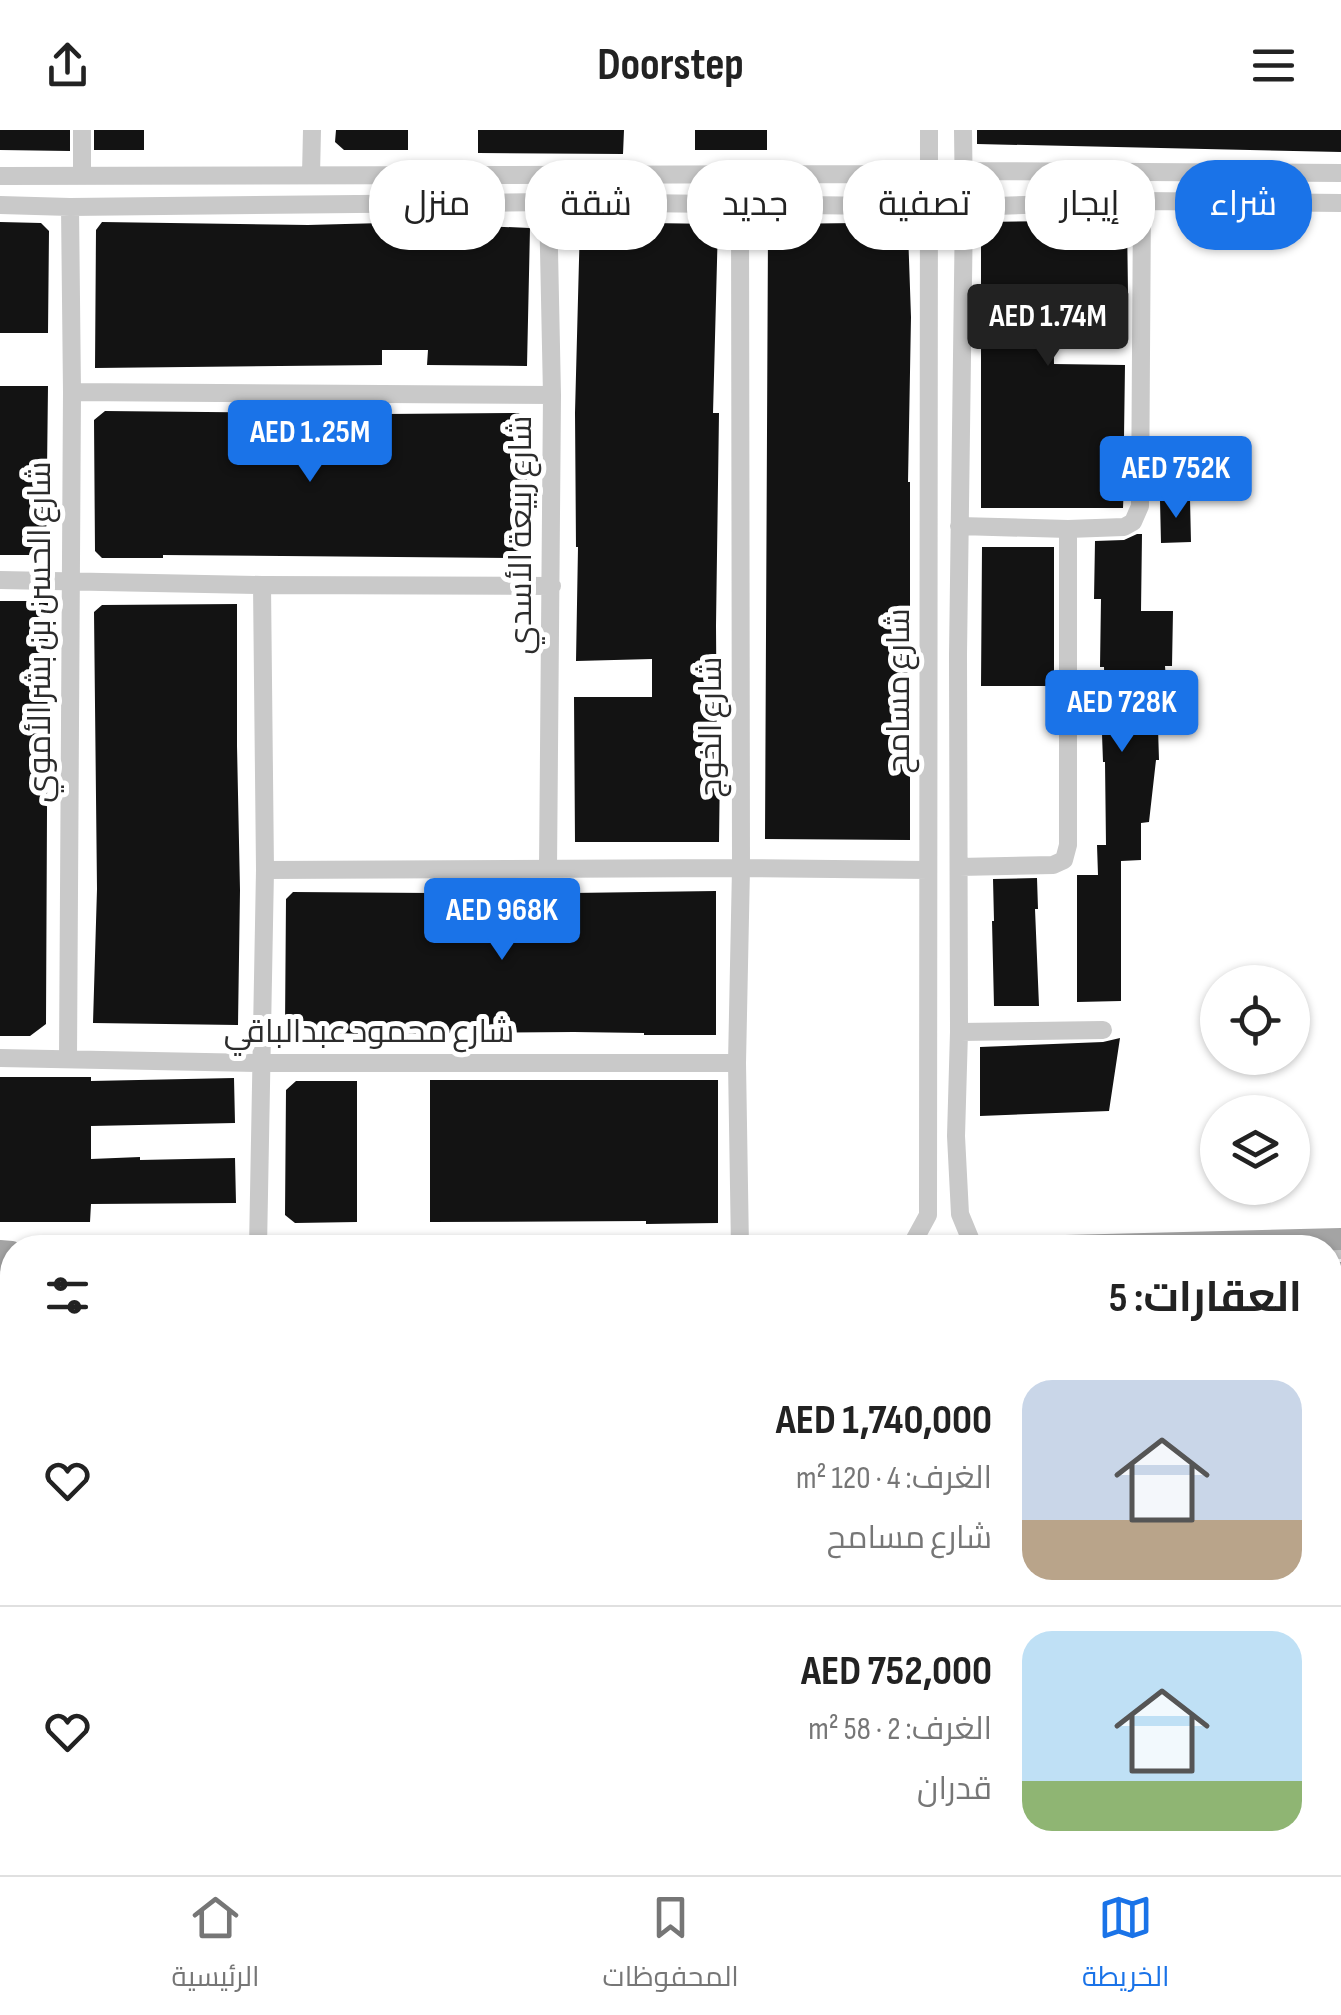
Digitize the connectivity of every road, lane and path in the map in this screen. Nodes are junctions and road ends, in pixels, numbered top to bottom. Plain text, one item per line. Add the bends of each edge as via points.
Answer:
1 (82, 130) edge
2 (312, 130) edge
3 (929, 130) edge
4 (963, 130) edge
5 (930, 160) edge
6 (963, 160) edge
7 (1005, 171) edge
8 (1341, 173) edge
9 (843, 174) edge
10 (311, 175) junction
11 (0, 176) edge
12 (82, 176) junction
13 (1155, 201) edge
14 (525, 202) edge
15 (1341, 204) edge
16 (0, 205) edge
17 (70, 207) junction
18 (549, 250) edge
19 (740, 250) edge
20 (928, 250) edge
21 (963, 250) edge
22 (1142, 250) edge
23 (72, 392) junction
24 (552, 395) junction
25 (959, 526) junction
26 (1068, 529) junction
27 (0, 580) edge
28 (70, 581) junction
29 (262, 585) junction
30 (552, 586) junction
31 (928, 830) junction
32 (957, 834) junction
33 (740, 868) junction
34 (959, 868) junction
35 (548, 869) junction
36 (266, 870) junction
37 (928, 870) junction
38 (928, 908) junction
39 (959, 908) junction
40 (1103, 1030) dead end
41 (959, 1032) junction
42 (0, 1058) edge
43 (68, 1058) junction
44 (260, 1063) junction
45 (737, 1063) junction
46 (956, 1136) junction
47 (929, 1140) junction
48 (258, 1235) edge
49 (740, 1235) edge
50 (917, 1235) edge
51 (969, 1235) edge

1 - 12 street
2 - 10 street
3 - 5 street, شارع مسامح
4 - 6 street, شارع مسامح
7 - 8 street
9 - 10 street
10 - 12 street
11 - 12 street
13 - 15 street
14 - 17 street
16 - 17 street
17 - 23 street, شارع الحسن بن بشر الأموي
18 - 24 street, شارع ربيعة الأسدي
19 - 33 street, شارع الخوج
20 - 31 street, شارع مسامح
21 - 25 street, شارع مسامح
22 - 26 street via 1140,506 1124,527
23 - 24 street
23 - 28 street, شارع الحسن بن بشر الأموي
24 - 30 street, شارع ربيعة الأسدي
25 - 26 street
25 - 32 street, شارع مسامح
26 - 34 street via 1064,860
27 - 28 street
28 - 29 street
28 - 43 street, شارع الحسن بن بشر الأموي
29 - 30 street
29 - 36 street
30 - 35 street, شارع ربيعة الأسدي
31 - 32 street via 939,854 948,854
31 - 37 street, شارع مسامح
32 - 34 street, شارع مسامح
33 - 35 street
33 - 37 street
33 - 45 street, شارع الخوج
34 - 39 street, شارع مسامح
35 - 36 street
36 - 44 street
37 - 38 street, شارع مسامح
38 - 39 street via 936,888 945,884
38 - 47 street, شارع مسامح
39 - 41 street, شارع مسامح
40 - 41 street
41 - 46 street, شارع مسامح
42 - 43 street, شارع محمود عبدالباقي
43 - 44 street, شارع محمود عبدالباقي
44 - 45 street, شارع محمود عبدالباقي
44 - 48 street
45 - 49 street, شارع الخوج
46 - 47 street via 954,1149 940,1158
46 - 51 street, شارع مسامح via 960,1214
47 - 50 street, شارع مسامح via 928,1215

